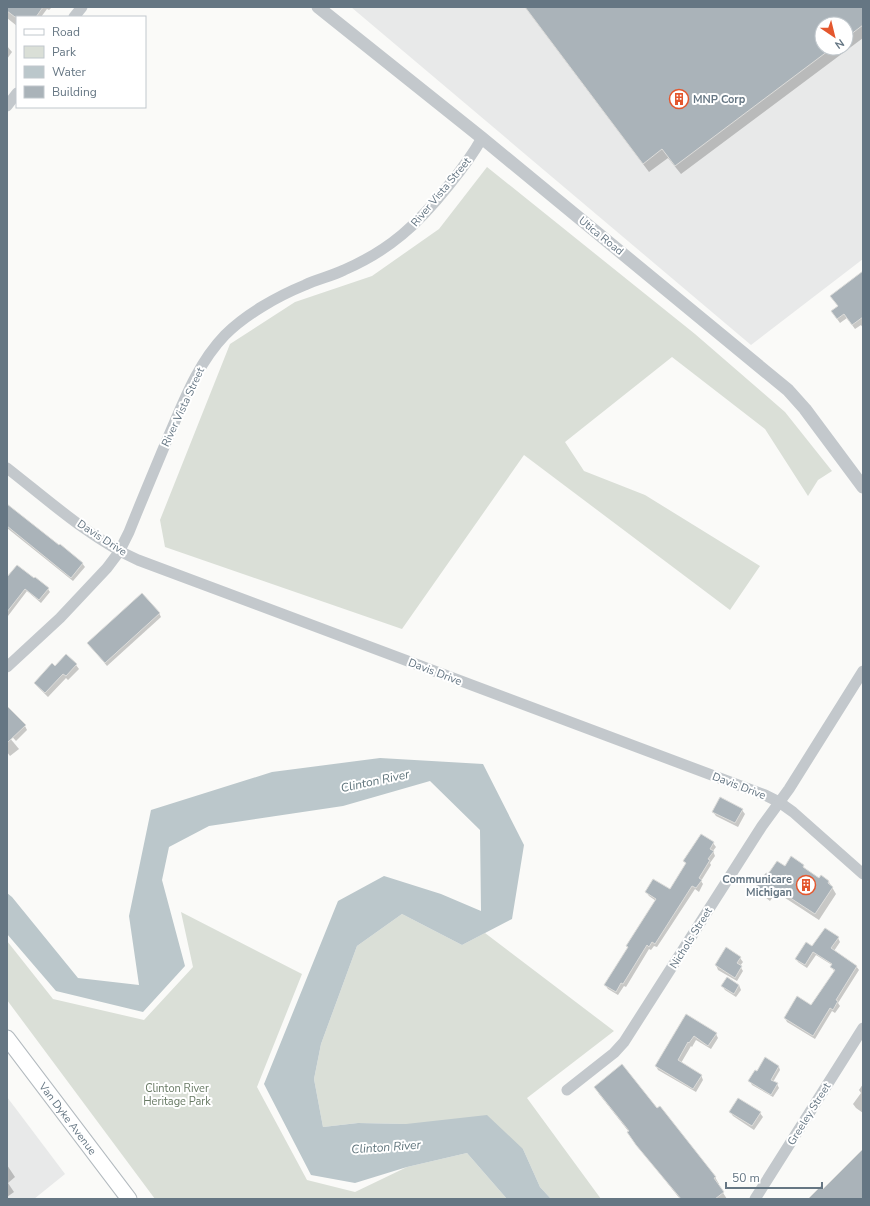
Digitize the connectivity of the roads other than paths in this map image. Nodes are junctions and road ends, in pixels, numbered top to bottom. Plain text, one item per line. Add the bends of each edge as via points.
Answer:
1 (82, 7) edge
2 (318, 7) edge
3 (75, 16) edge
4 (16, 94) edge
5 (7, 106) edge
6 (482, 138) junction
7 (7, 468) edge
8 (863, 487) edge
9 (119, 552) junction
10 (7, 668) edge
11 (863, 671) edge
12 (779, 802) junction
13 (863, 874) edge
14 (863, 1028) edge
15 (7, 1038) edge
16 (567, 1090) dead end
17 (129, 1199) edge
18 (755, 1199) edge

1 - 3 street
2 - 6 street, Utica Road
4 - 5 street
6 - 8 street, Utica Road via 788,390
6 - 9 street, River Vista Street via 472,156 439,198 395,241 359,263 304,285 257,310 226,334 200,368 186,395
7 - 9 street, Davis Drive
9 - 10 street, River Vista Street via 90,587
9 - 12 street, Davis Drive
11 - 12 street, Nichols Street
12 - 13 street, Davis Drive
12 - 16 street, Nichols Street via 624,1042
14 - 18 street, Greeley Street
15 - 17 main road, Van Dyke Avenue

